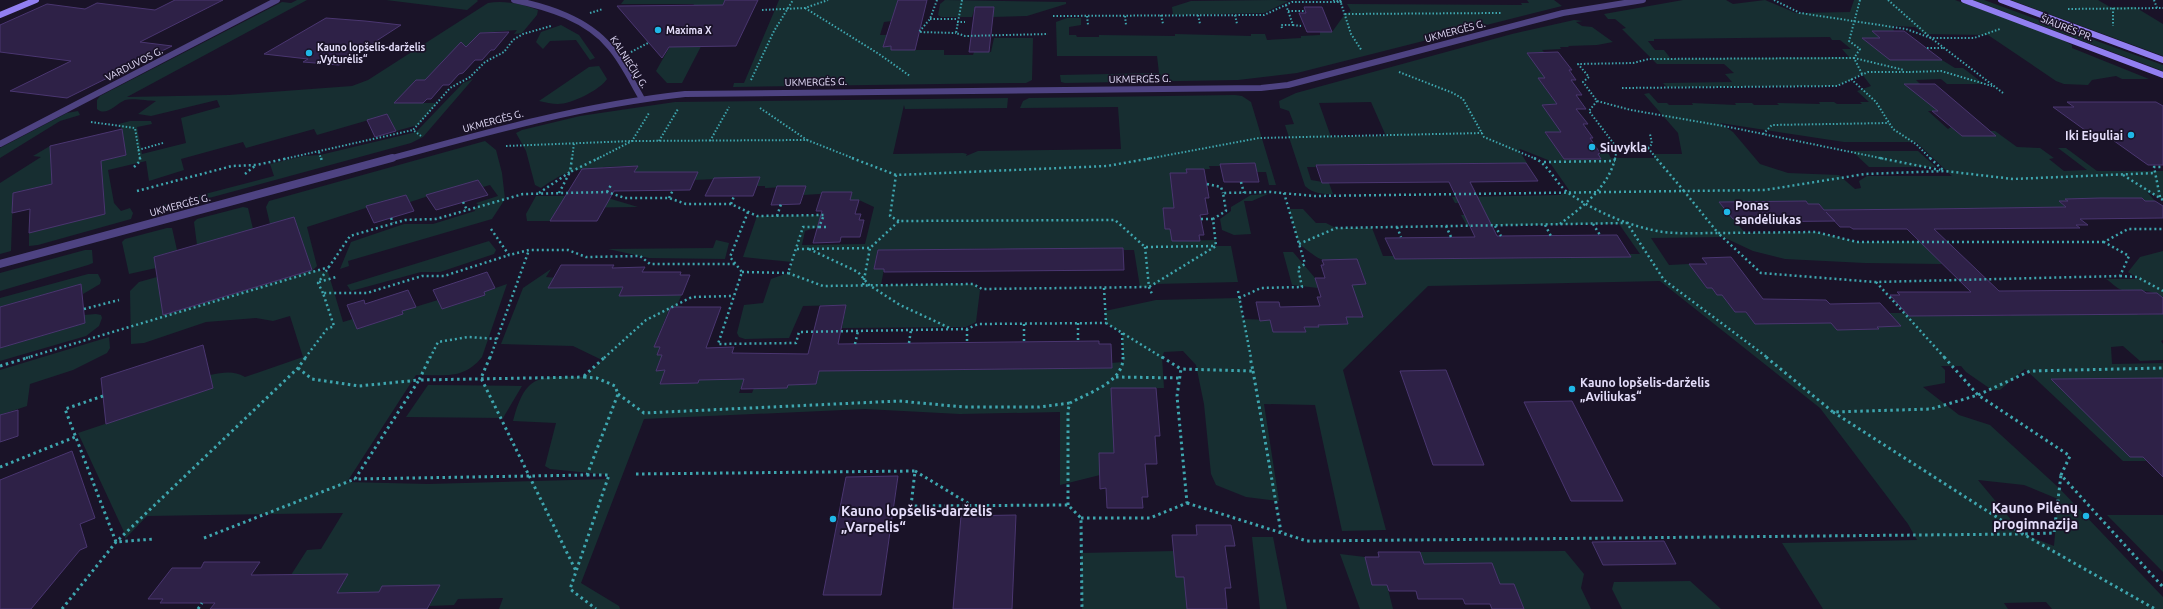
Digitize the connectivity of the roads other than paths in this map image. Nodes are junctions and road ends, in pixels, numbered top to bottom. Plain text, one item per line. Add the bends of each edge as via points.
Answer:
1 (36, 0) edge
2 (277, 0) edge
3 (514, 0) edge
4 (1643, 0) edge
5 (1964, 0) edge
6 (2001, 0) edge
7 (0, 15) edge
8 (2163, 60) edge
9 (2163, 75) edge
10 (641, 97) junction
11 (0, 144) edge
12 (0, 264) edge

1 - 7 main road
2 - 11 street, VARDUVOS G.
3 - 10 street, KALNIEČIŲ G. via 542,6 589,28 610,46
4 - 10 street, UKMERGĖS G. via 1564,13 1288,85 1260,88 737,93
5 - 9 main road, ŠIAURĖS PR.
6 - 8 main road, ŠIAURĖS PR.
10 - 12 street, UKMERGĖS G. via 497,130

